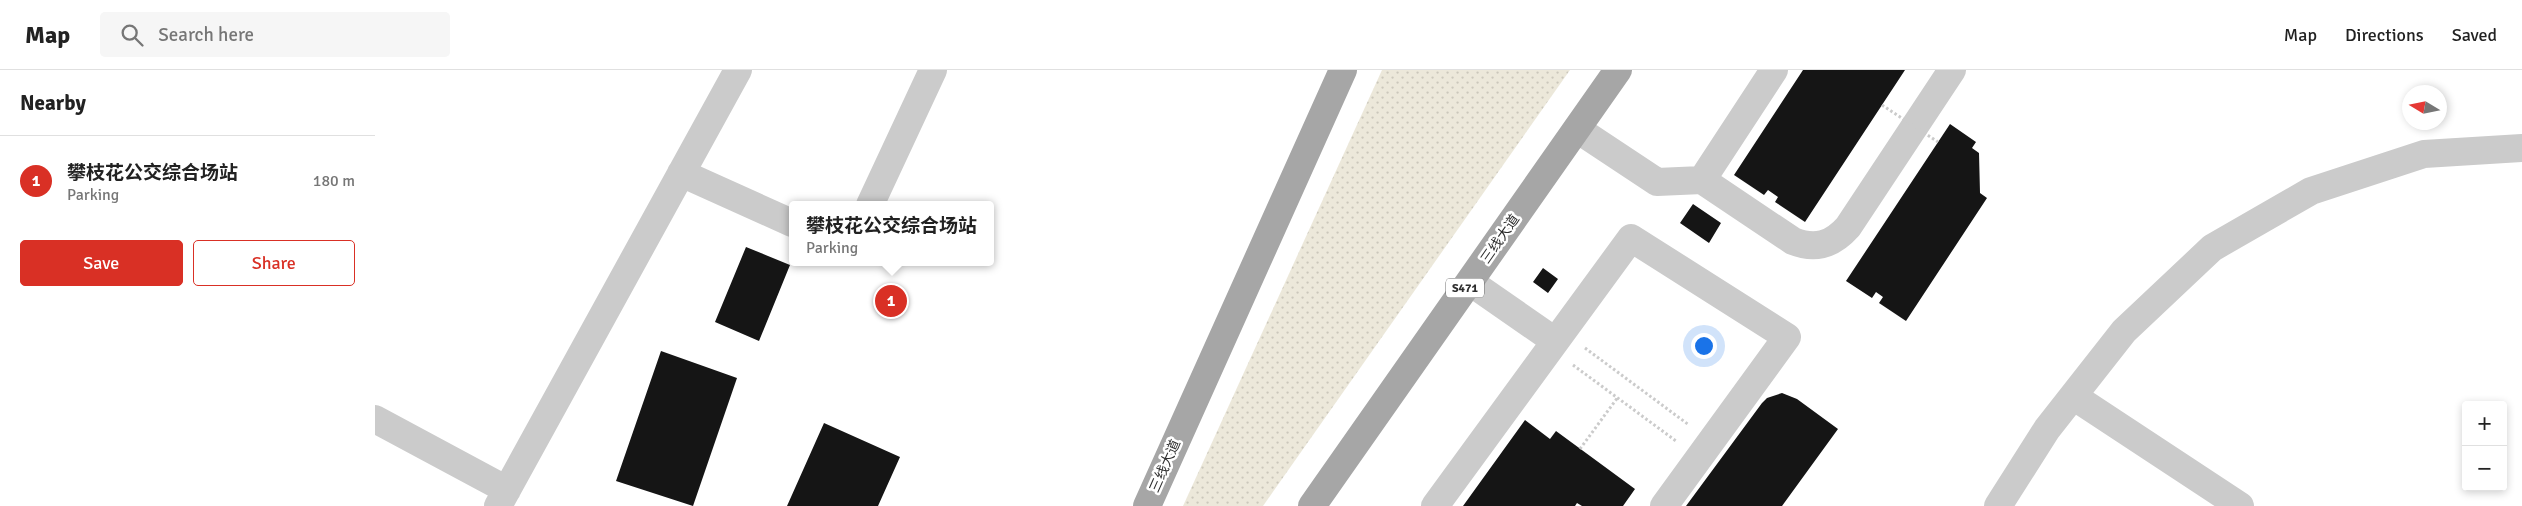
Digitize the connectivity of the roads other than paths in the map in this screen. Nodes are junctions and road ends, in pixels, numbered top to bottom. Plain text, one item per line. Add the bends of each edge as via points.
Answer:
1 (738, 70) edge
2 (933, 70) edge
3 (1343, 70) edge
4 (1618, 70) edge
5 (1774, 70) edge
6 (1952, 70) edge
7 (1577, 129) junction
8 (2522, 148) edge
9 (681, 173) junction
10 (1702, 180) junction
11 (873, 201) edge
12 (789, 222) edge
13 (1469, 282) junction
14 (1556, 340) junction
15 (2073, 396) junction
16 (375, 419) edge
17 (502, 498) edge
18 (1147, 506) edge
19 (1312, 506) edge
20 (1435, 506) edge
21 (1664, 506) edge
22 (1998, 506) edge
23 (2240, 506) edge

1 - 9 street
2 - 11 street
3 - 18 main road, 三线大道
4 - 7 main road, 三线大道 / S471
5 - 10 street
6 - 10 street via 1848,227 1829,243 1805,245 1793,241
7 - 10 street via 1657,182
7 - 13 main road, 三线大道 / S471
8 - 15 street via 2424,154 2311,191 2212,248 2124,331
9 - 12 street
9 - 17 street
13 - 14 street
13 - 19 main road, 三线大道 / S471
14 - 20 street
14 - 21 street via 1631,238 1787,337
15 - 22 street via 2047,429
15 - 23 street
16 - 17 street

